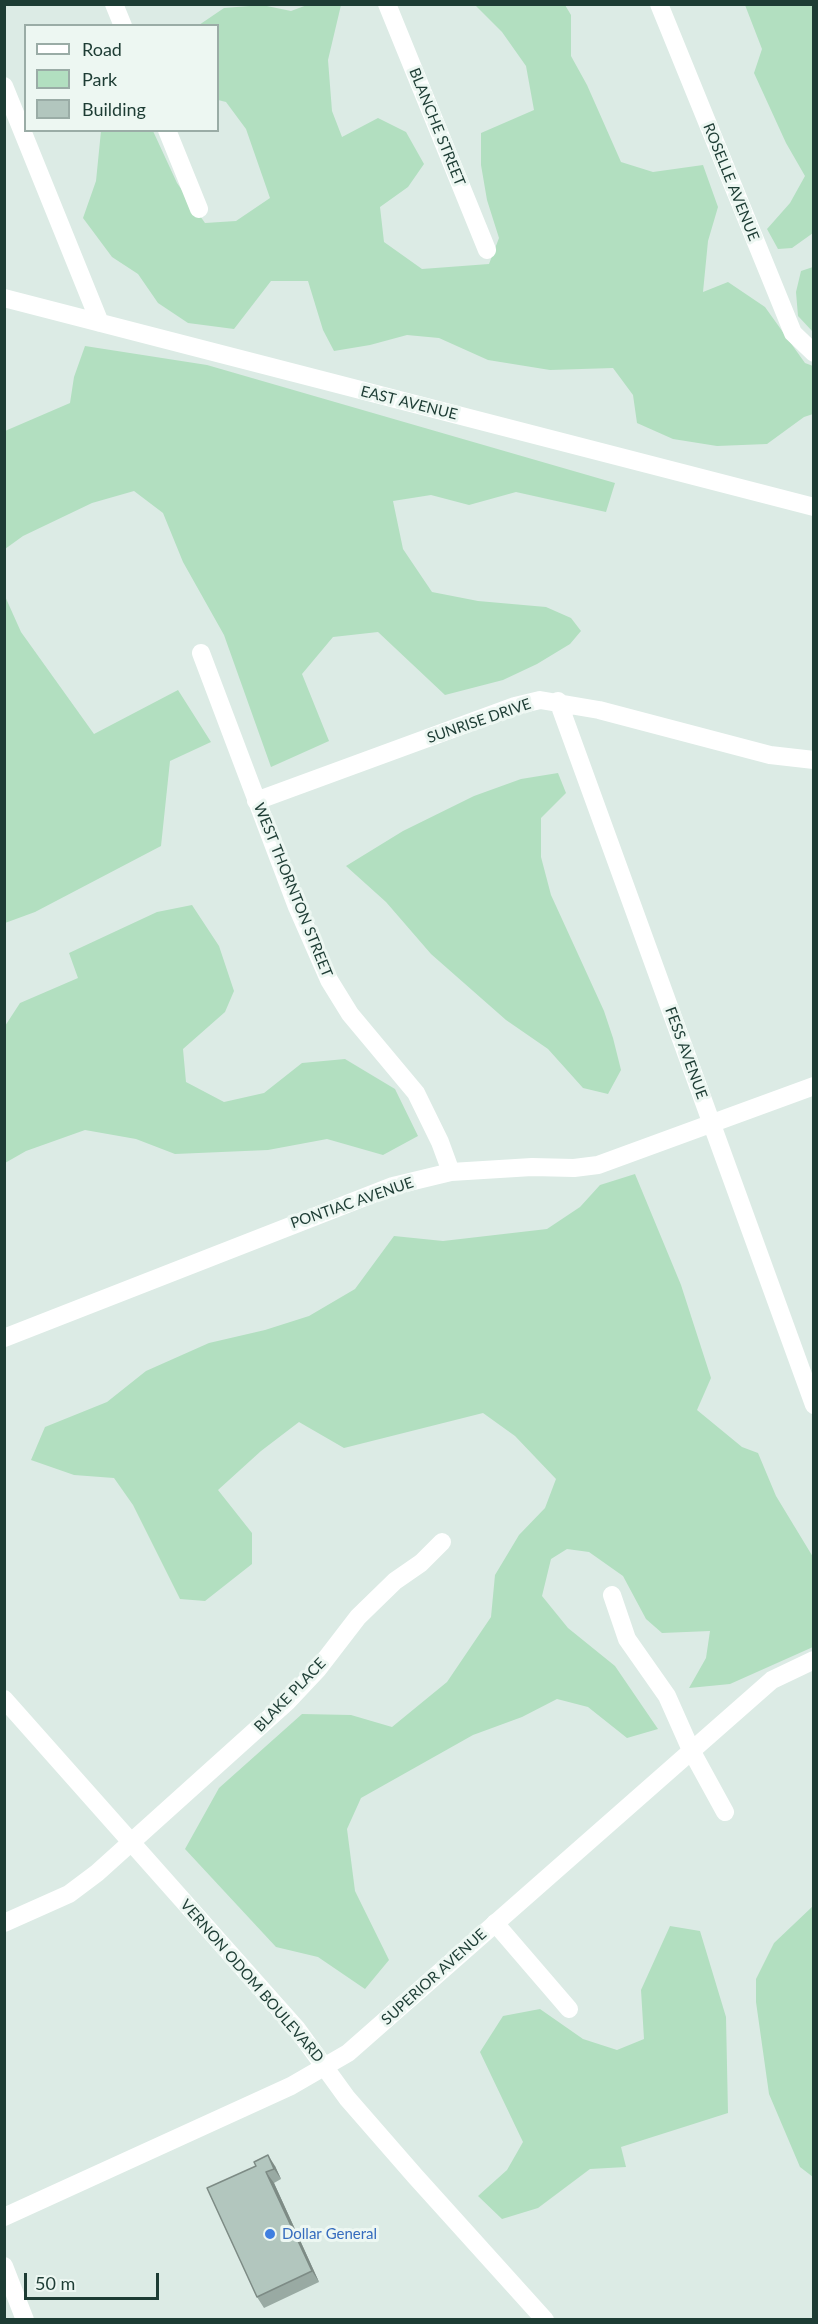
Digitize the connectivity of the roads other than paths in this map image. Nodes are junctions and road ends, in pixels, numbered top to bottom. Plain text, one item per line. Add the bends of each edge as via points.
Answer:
1 (114, 4) edge
2 (387, 4) edge
3 (660, 4) edge
4 (122, 24) edge
5 (4, 86) edge
6 (168, 132) edge
7 (199, 209) dead end
8 (487, 250) dead end
9 (4, 298) edge
10 (100, 323) junction
11 (813, 353) edge
12 (813, 507) edge
13 (201, 653) dead end
14 (558, 701) junction
15 (813, 760) edge
16 (256, 801) junction
17 (813, 1086) edge
18 (712, 1123) junction
19 (451, 1172) junction
20 (4, 1338) edge
21 (813, 1405) edge
22 (442, 1542) dead end
23 (612, 1595) dead end
24 (813, 1660) edge
25 (4, 1699) edge
26 (691, 1750) junction
27 (725, 1812) dead end
28 (131, 1842) junction
29 (4, 1923) edge
30 (495, 1923) junction
31 (569, 2009) dead end
32 (326, 2067) junction
33 (4, 2217) edge
34 (4, 2266) edge
35 (25, 2319) edge
36 (545, 2319) edge

1 - 4 street
2 - 8 street, BLANCHE STREET
3 - 11 street, ROSELLE AVENUE via 793,333
5 - 10 street
6 - 7 street
9 - 10 street, EAST AVENUE
10 - 12 street, EAST AVENUE
13 - 16 street, WEST THORNTON STREET
14 - 15 street, SUNRISE DRIVE via 770,755
14 - 16 street, SUNRISE DRIVE via 540,700 515,706
14 - 18 street, FESS AVENUE
16 - 19 street, WEST THORNTON STREET via 328,980 350,1014 416,1094
17 - 18 street, PONTIAC AVENUE
18 - 19 street, PONTIAC AVENUE via 598,1165
18 - 21 street, FESS AVENUE
19 - 20 street, PONTIAC AVENUE via 372,1194
22 - 28 street, BLAKE PLACE via 358,1617 287,1702
23 - 26 street via 627,1639 667,1696
24 - 26 street, SUPERIOR AVENUE via 772,1680
25 - 28 street, VERNON ODOM BOULEVARD
26 - 27 street
26 - 30 street, SUPERIOR AVENUE
28 - 29 street, BLAKE PLACE via 69,1894
28 - 32 street, VERNON ODOM BOULEVARD
30 - 31 street
30 - 32 street, SUPERIOR AVENUE via 365,2040
32 - 33 street, SUPERIOR AVENUE
32 - 36 street, VERNON ODOM BOULEVARD via 347,2098
34 - 35 street

